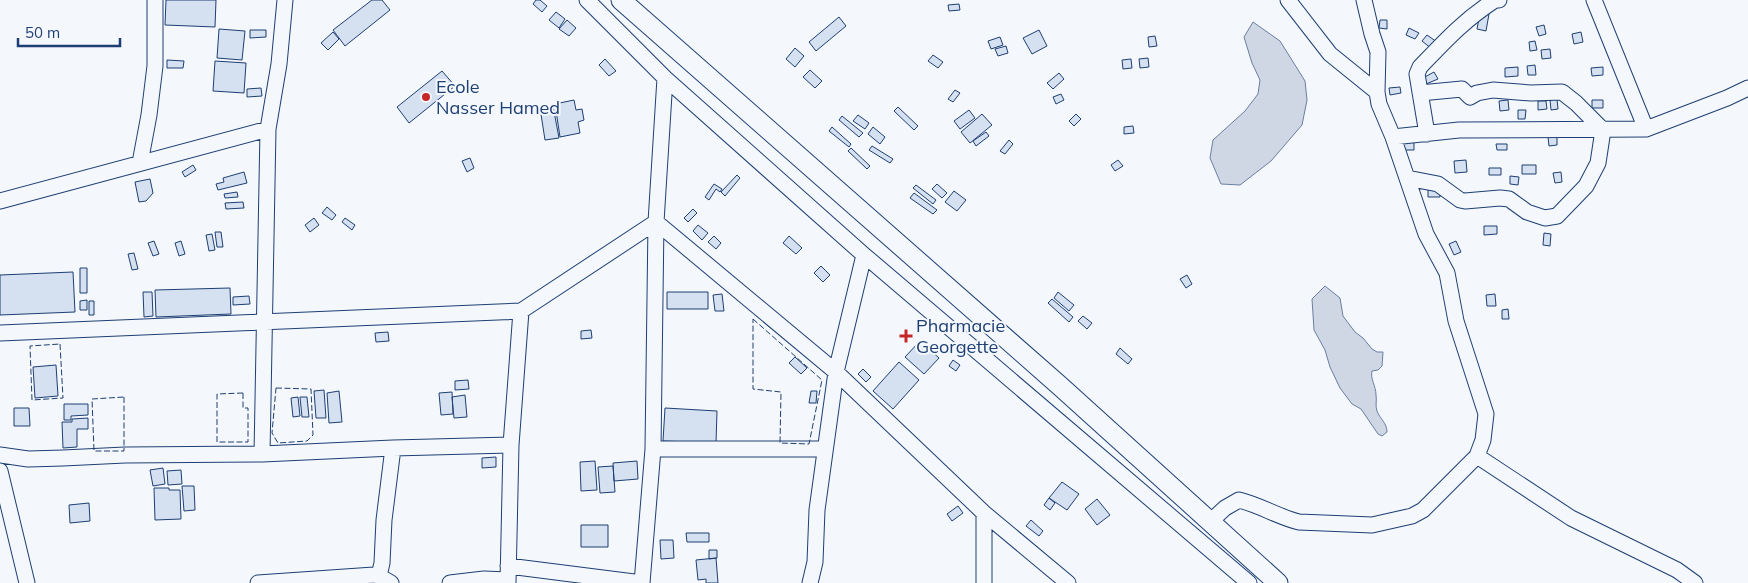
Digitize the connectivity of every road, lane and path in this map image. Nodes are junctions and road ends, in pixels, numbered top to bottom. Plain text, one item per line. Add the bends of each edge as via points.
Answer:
1 (155, 0) edge
2 (285, 0) edge
3 (587, 0) edge
4 (621, 0) edge
5 (1288, 0) edge
6 (1364, 0) edge
7 (1496, 0) edge
8 (1594, 0) edge
9 (665, 78) junction
10 (1748, 88) edge
11 (1377, 92) junction
12 (1420, 93) junction
13 (268, 129) junction
14 (1646, 129) junction
15 (1603, 130) junction
16 (1427, 134) junction
17 (1394, 137) junction
18 (140, 163) junction
19 (1407, 178) junction
20 (0, 201) edge
21 (656, 222) junction
22 (864, 254) junction
23 (521, 311) junction
24 (264, 321) junction
25 (0, 333) edge
26 (836, 372) junction
27 (511, 445) junction
28 (393, 448) junction
29 (653, 449) junction
30 (825, 449) junction
31 (262, 454) junction
32 (0, 455) edge
33 (1476, 456) junction
34 (0, 470) edge
35 (984, 513) junction
36 (1211, 521) junction
37 (508, 576) edge
38 (385, 579) edge
39 (27, 583) edge
40 (258, 583) edge
41 (450, 583) edge
42 (642, 583) edge
43 (810, 583) edge
44 (984, 583) edge
45 (1068, 583) edge
46 (1249, 583) edge
47 (1278, 583) edge
48 (1695, 583) edge

1 - 18 street via 155,66
2 - 13 street
3 - 9 street
4 - 36 main road
5 - 11 street via 1330,54
6 - 11 street via 1378,52
7 - 12 street via 1457,28 1420,67 1417,74
8 - 14 street
9 - 21 street
9 - 22 street
10 - 14 street
11 - 17 street
12 - 15 street via 1462,89 1470,97 1493,90 1562,92
12 - 16 street
13 - 18 street
13 - 24 street
14 - 15 street
15 - 16 street via 1458,130
15 - 19 street via 1598,163 1586,186 1557,216 1544,218 1527,212 1509,199 1460,200 1438,184
16 - 17 street
17 - 19 street
18 - 20 street
19 - 33 street via 1426,234 1448,274 1456,321 1486,414 1483,440
21 - 23 street
21 - 26 street
21 - 29 street
22 - 26 street
22 - 46 street
23 - 24 street
23 - 27 street
24 - 25 street
24 - 31 street
26 - 30 street
26 - 35 street
27 - 28 street
27 - 37 street
28 - 31 street
28 - 38 street via 382,563
29 - 30 street
29 - 42 street
30 - 43 street via 817,510 815,562
31 - 32 street via 28,458
33 - 36 street via 1422,510 1387,523 1299,522 1239,500 1224,508
33 - 48 street via 1571,518 1678,570
34 - 39 street
35 - 44 street
35 - 45 street
36 - 47 main road
37 - 41 street
37 - 42 street
38 - 40 street

